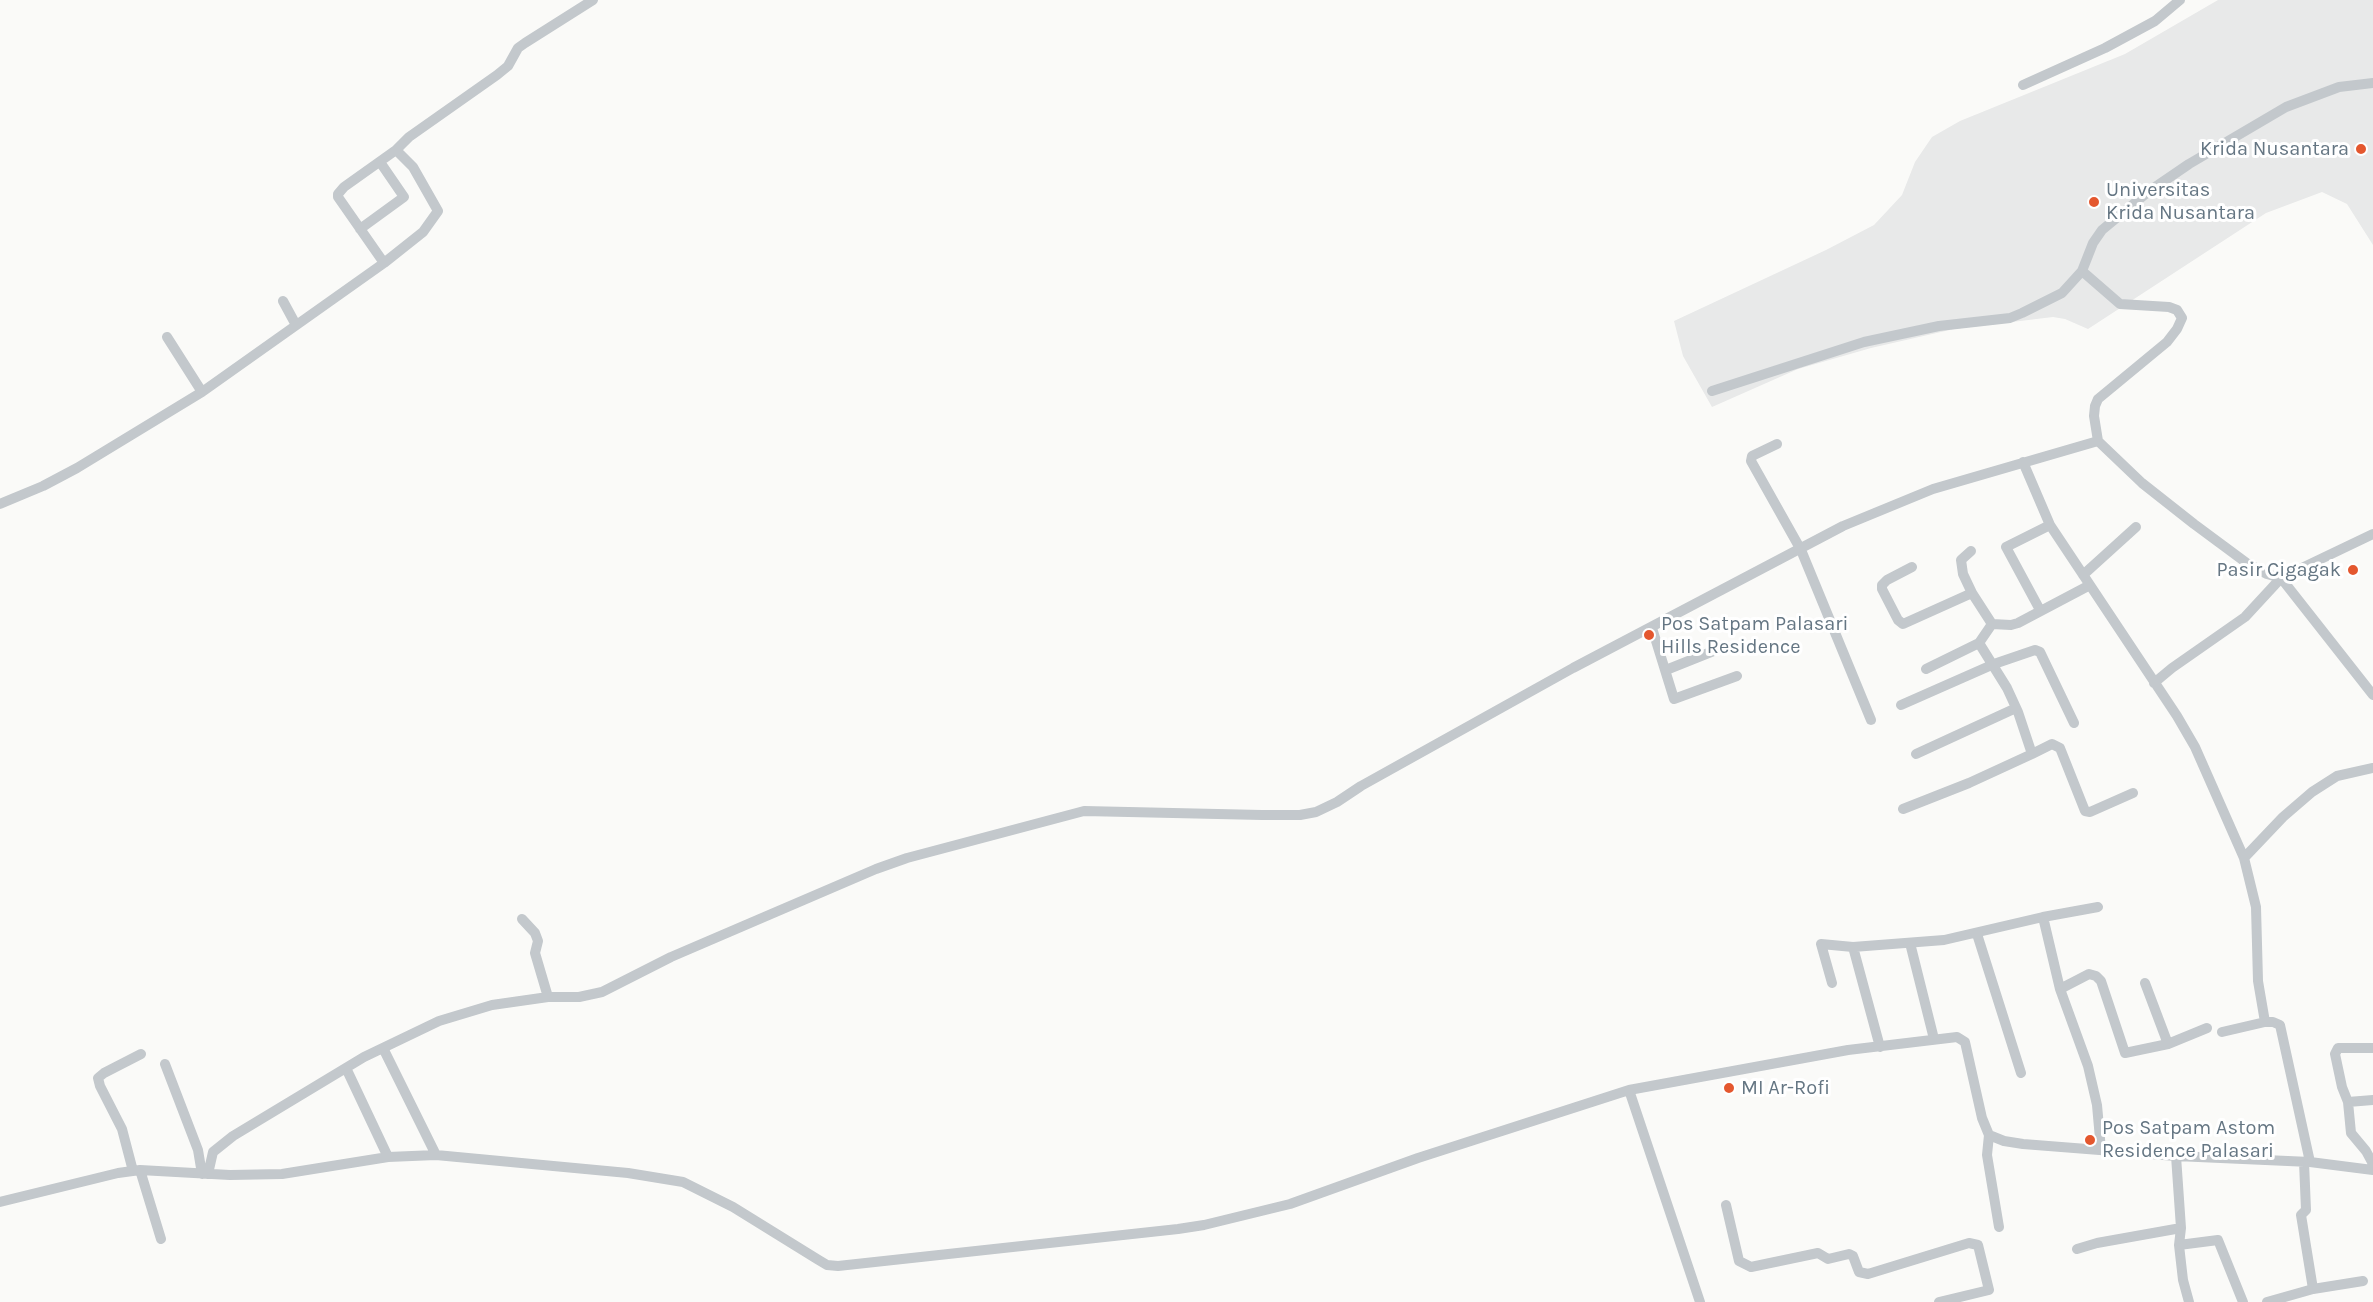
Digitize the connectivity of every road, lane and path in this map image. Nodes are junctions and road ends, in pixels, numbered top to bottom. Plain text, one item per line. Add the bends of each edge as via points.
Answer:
1 (592, 0) edge
2 (2180, 0) edge
3 (2373, 83) edge
4 (2023, 85) dead end
5 (396, 150) junction
6 (380, 162) junction
7 (360, 229) junction
8 (384, 263) junction
9 (2082, 271) junction
10 (283, 301) dead end
11 (296, 325) junction
12 (167, 337) dead end
13 (1712, 391) dead end
14 (202, 392) junction
15 (2098, 441) junction
16 (1777, 444) dead end
17 (2023, 462) junction
18 (0, 504) edge
19 (2050, 525) junction
20 (2136, 527) dead end
21 (2373, 534) edge
22 (1801, 550) junction
23 (1971, 551) dead end
24 (1912, 567) dead end
25 (2083, 575) junction
26 (2281, 578) junction
27 (2090, 585) junction
28 (1972, 593) junction
29 (2040, 610) junction
30 (1992, 624) junction
31 (1652, 628) junction
32 (1979, 642) junction
33 (1726, 646) dead end
34 (1994, 664) junction
35 (1926, 669) dead end
36 (1666, 670) junction
37 (1737, 676) dead end
38 (2154, 683) junction
39 (2373, 695) edge
40 (1901, 705) dead end
41 (2016, 708) junction
42 (1871, 720) dead end
43 (2074, 723) dead end
44 (1916, 754) dead end
45 (2032, 754) junction
46 (2373, 768) edge
47 (2133, 793) dead end
48 (1903, 809) dead end
49 (2244, 858) junction
50 (2098, 907) dead end
51 (2043, 917) junction
52 (522, 919) dead end
53 (1977, 934) junction
54 (1910, 943) junction
55 (1853, 947) junction
56 (1832, 983) dead end
57 (2145, 983) dead end
58 (2060, 989) junction
59 (548, 997) junction
60 (2265, 1022) junction
61 (2207, 1028) dead end
62 (2222, 1032) dead end
63 (1934, 1039) junction
64 (2168, 1044) junction
65 (1880, 1047) junction
66 (383, 1048) junction
67 (2373, 1048) edge
68 (141, 1054) dead end
69 (165, 1064) dead end
70 (346, 1068) junction
71 (2021, 1072) dead end
72 (1629, 1090) junction
73 (2373, 1100) edge
74 (2348, 1102) junction
75 (1989, 1135) junction
76 (2101, 1150) junction
77 (436, 1155) junction
78 (2176, 1156) junction
79 (387, 1157) junction
80 (2307, 1162) junction
81 (2373, 1164) edge
82 (136, 1170) junction
83 (2373, 1170) edge
84 (205, 1174) junction
85 (0, 1202) edge
86 (1726, 1205) dead end
87 (1999, 1227) dead end
88 (2181, 1228) junction
89 (161, 1239) dead end
90 (2179, 1245) junction
91 (2078, 1250) dead end
92 (2363, 1281) dead end
93 (2313, 1289) junction
94 (1700, 1302) edge
95 (1939, 1302) edge
96 (2189, 1302) edge
97 (2243, 1302) edge
98 (2267, 1302) edge

1 - 5 street via 518,48 508,66
2 - 4 street via 2155,21
3 - 9 street via 2339,87 2286,107 2189,164 2102,230
5 - 6 street
5 - 8 street via 413,167 438,212 423,232
6 - 7 street via 338,194
6 - 7 street via 404,197
7 - 8 street
8 - 11 street
9 - 13 street via 2062,292 2016,316 1939,326 1864,342
9 - 15 street via 2120,304 2169,306 2182,318 2167,342 2098,399 2094,416
10 - 11 street
11 - 14 street
12 - 14 street
14 - 18 street via 77,468
15 - 17 street
15 - 26 street via 2194,524 2248,564
16 - 22 street via 1752,456 1751,461
17 - 19 street
17 - 22 street via 1903,500 1843,526
19 - 25 street
19 - 29 street via 2006,547
20 - 25 street
21 - 26 street
22 - 31 street
22 - 42 street
23 - 28 street via 1961,560
24 - 28 street via 1882,585 1903,624
25 - 27 street
26 - 38 street via 2245,617
26 - 39 street
27 - 29 street
27 - 38 street
28 - 30 street
29 - 30 street via 2012,625
30 - 32 street
31 - 36 street
31 - 59 street via 1316,812 1262,815 1084,811 971,839 876,869 671,957 602,992
32 - 34 street
32 - 35 street
33 - 36 street
34 - 40 street
34 - 41 street
34 - 43 street via 2027,652 2040,652
36 - 37 street via 1677,700
38 - 49 street via 2195,747
41 - 44 street
41 - 45 street
45 - 47 street via 2052,744 2060,748 2085,811
45 - 48 street
46 - 49 street via 2337,776 2312,792
49 - 60 street via 2254,894 2258,981
50 - 51 street
51 - 53 street
51 - 58 street
52 - 59 street via 538,941 535,953
53 - 54 street
53 - 71 street
54 - 55 street
54 - 63 street
55 - 56 street via 1821,944
55 - 65 street
57 - 64 street
58 - 64 street via 2089,974 2101,981 2124,1053
58 - 76 street via 2088,1066
59 - 66 street via 492,1005 439,1021
60 - 62 street
60 - 80 street via 2282,1028
61 - 64 street
63 - 65 street
63 - 75 street via 1957,1037 1965,1042
65 - 72 street via 1808,1056
66 - 70 street
66 - 77 street
67 - 74 street via 2336,1049 2339,1077
68 - 82 street via 99,1078
69 - 84 street
70 - 79 street
70 - 84 street via 217,1148
72 - 77 street via 1290,1204 1204,1225 838,1266 827,1265 734,1207 683,1182
72 - 94 street
73 - 74 street
74 - 81 street via 2353,1137
75 - 76 street via 2023,1144
75 - 87 street via 1987,1155
76 - 78 street
77 - 79 street
78 - 80 street
78 - 88 street
79 - 84 street via 282,1174
80 - 83 street
80 - 93 street via 2306,1210 2301,1215
82 - 84 street
82 - 85 street
82 - 89 street
86 - 95 street via 1739,1260 1751,1268 1818,1253 1828,1258 1849,1254 1858,1272 1868,1274 1975,1243 1980,1249 1989,1290
88 - 90 street
88 - 91 street
90 - 96 street
90 - 97 street via 2218,1240
92 - 93 street
93 - 98 street

